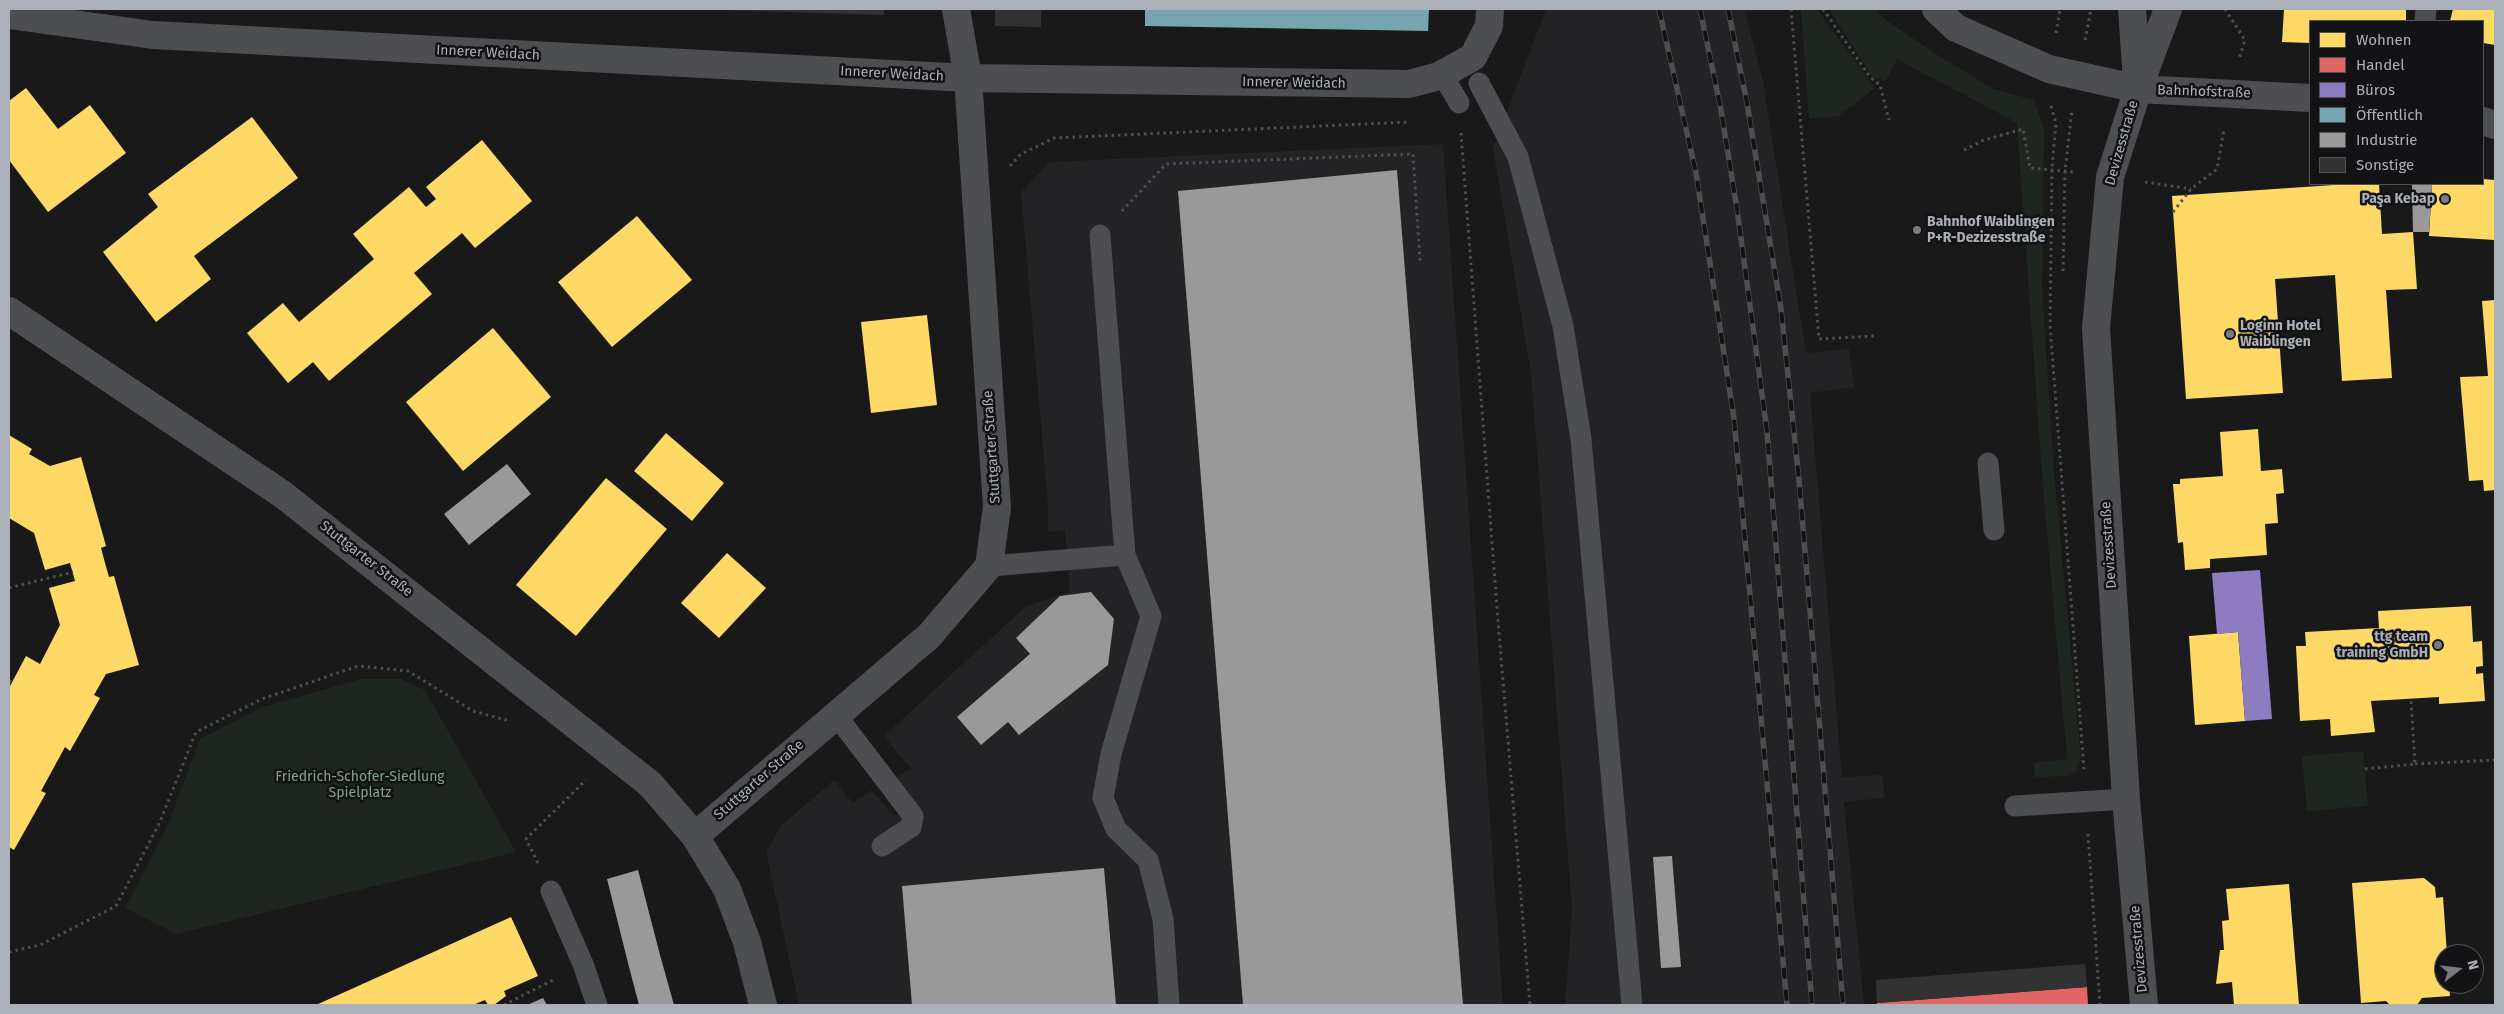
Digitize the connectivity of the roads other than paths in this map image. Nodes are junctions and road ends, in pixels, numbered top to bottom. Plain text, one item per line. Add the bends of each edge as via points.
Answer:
1 (956, 9) edge
2 (1490, 9) edge
3 (1936, 9) edge
4 (2132, 9) edge
5 (2168, 9) edge
6 (9, 15) edge
7 (1442, 74) junction
8 (968, 78) junction
9 (1479, 83) dead end
10 (2138, 89) junction
11 (2309, 98) edge
12 (1459, 103) road end
13 (1100, 235) road end
14 (10, 310) edge
15 (1988, 462) dead end
16 (1994, 530) dead end
17 (1125, 555) junction
18 (989, 566) junction
19 (836, 715) junction
20 (2126, 799) junction
21 (2015, 806) dead end
22 (695, 836) junction
23 (882, 846) dead end
24 (551, 891) dead end
25 (597, 1005) edge
26 (762, 1005) edge
27 (1169, 1005) edge
28 (1632, 1005) edge
29 (2144, 1005) edge

1 - 8 street
2 - 7 street, Innerer Weidach via 1489,26 1473,57
3 - 10 street, Bahnhofstraße via 1956,28 2049,69
4 - 10 street
5 - 10 street, Devizesstraße
6 - 8 street, Innerer Weidach via 153,35
7 - 8 street, Innerer Weidach via 1409,84
7 - 12 lane
8 - 18 street, Stuttgarter Straße via 997,507
9 - 28 lane via 1518,157 1562,326 1581,439
10 - 11 street, Bahnhofstraße
10 - 20 street, Devizesstraße via 2110,177 2096,328
13 - 17 lane
14 - 22 street, Stuttgarter Straße via 282,494 650,784
15 - 16 lane
17 - 18 lane
17 - 27 lane via 1151,616 1111,754 1103,798 1116,829 1148,860 1162,919
18 - 19 street, Stuttgarter Straße via 929,636
19 - 22 street, Stuttgarter Straße
19 - 23 lane via 913,816 911,827
20 - 21 lane
20 - 29 street, Devizesstraße
22 - 26 street, Stuttgarter Straße via 727,888 746,942
24 - 25 lane

